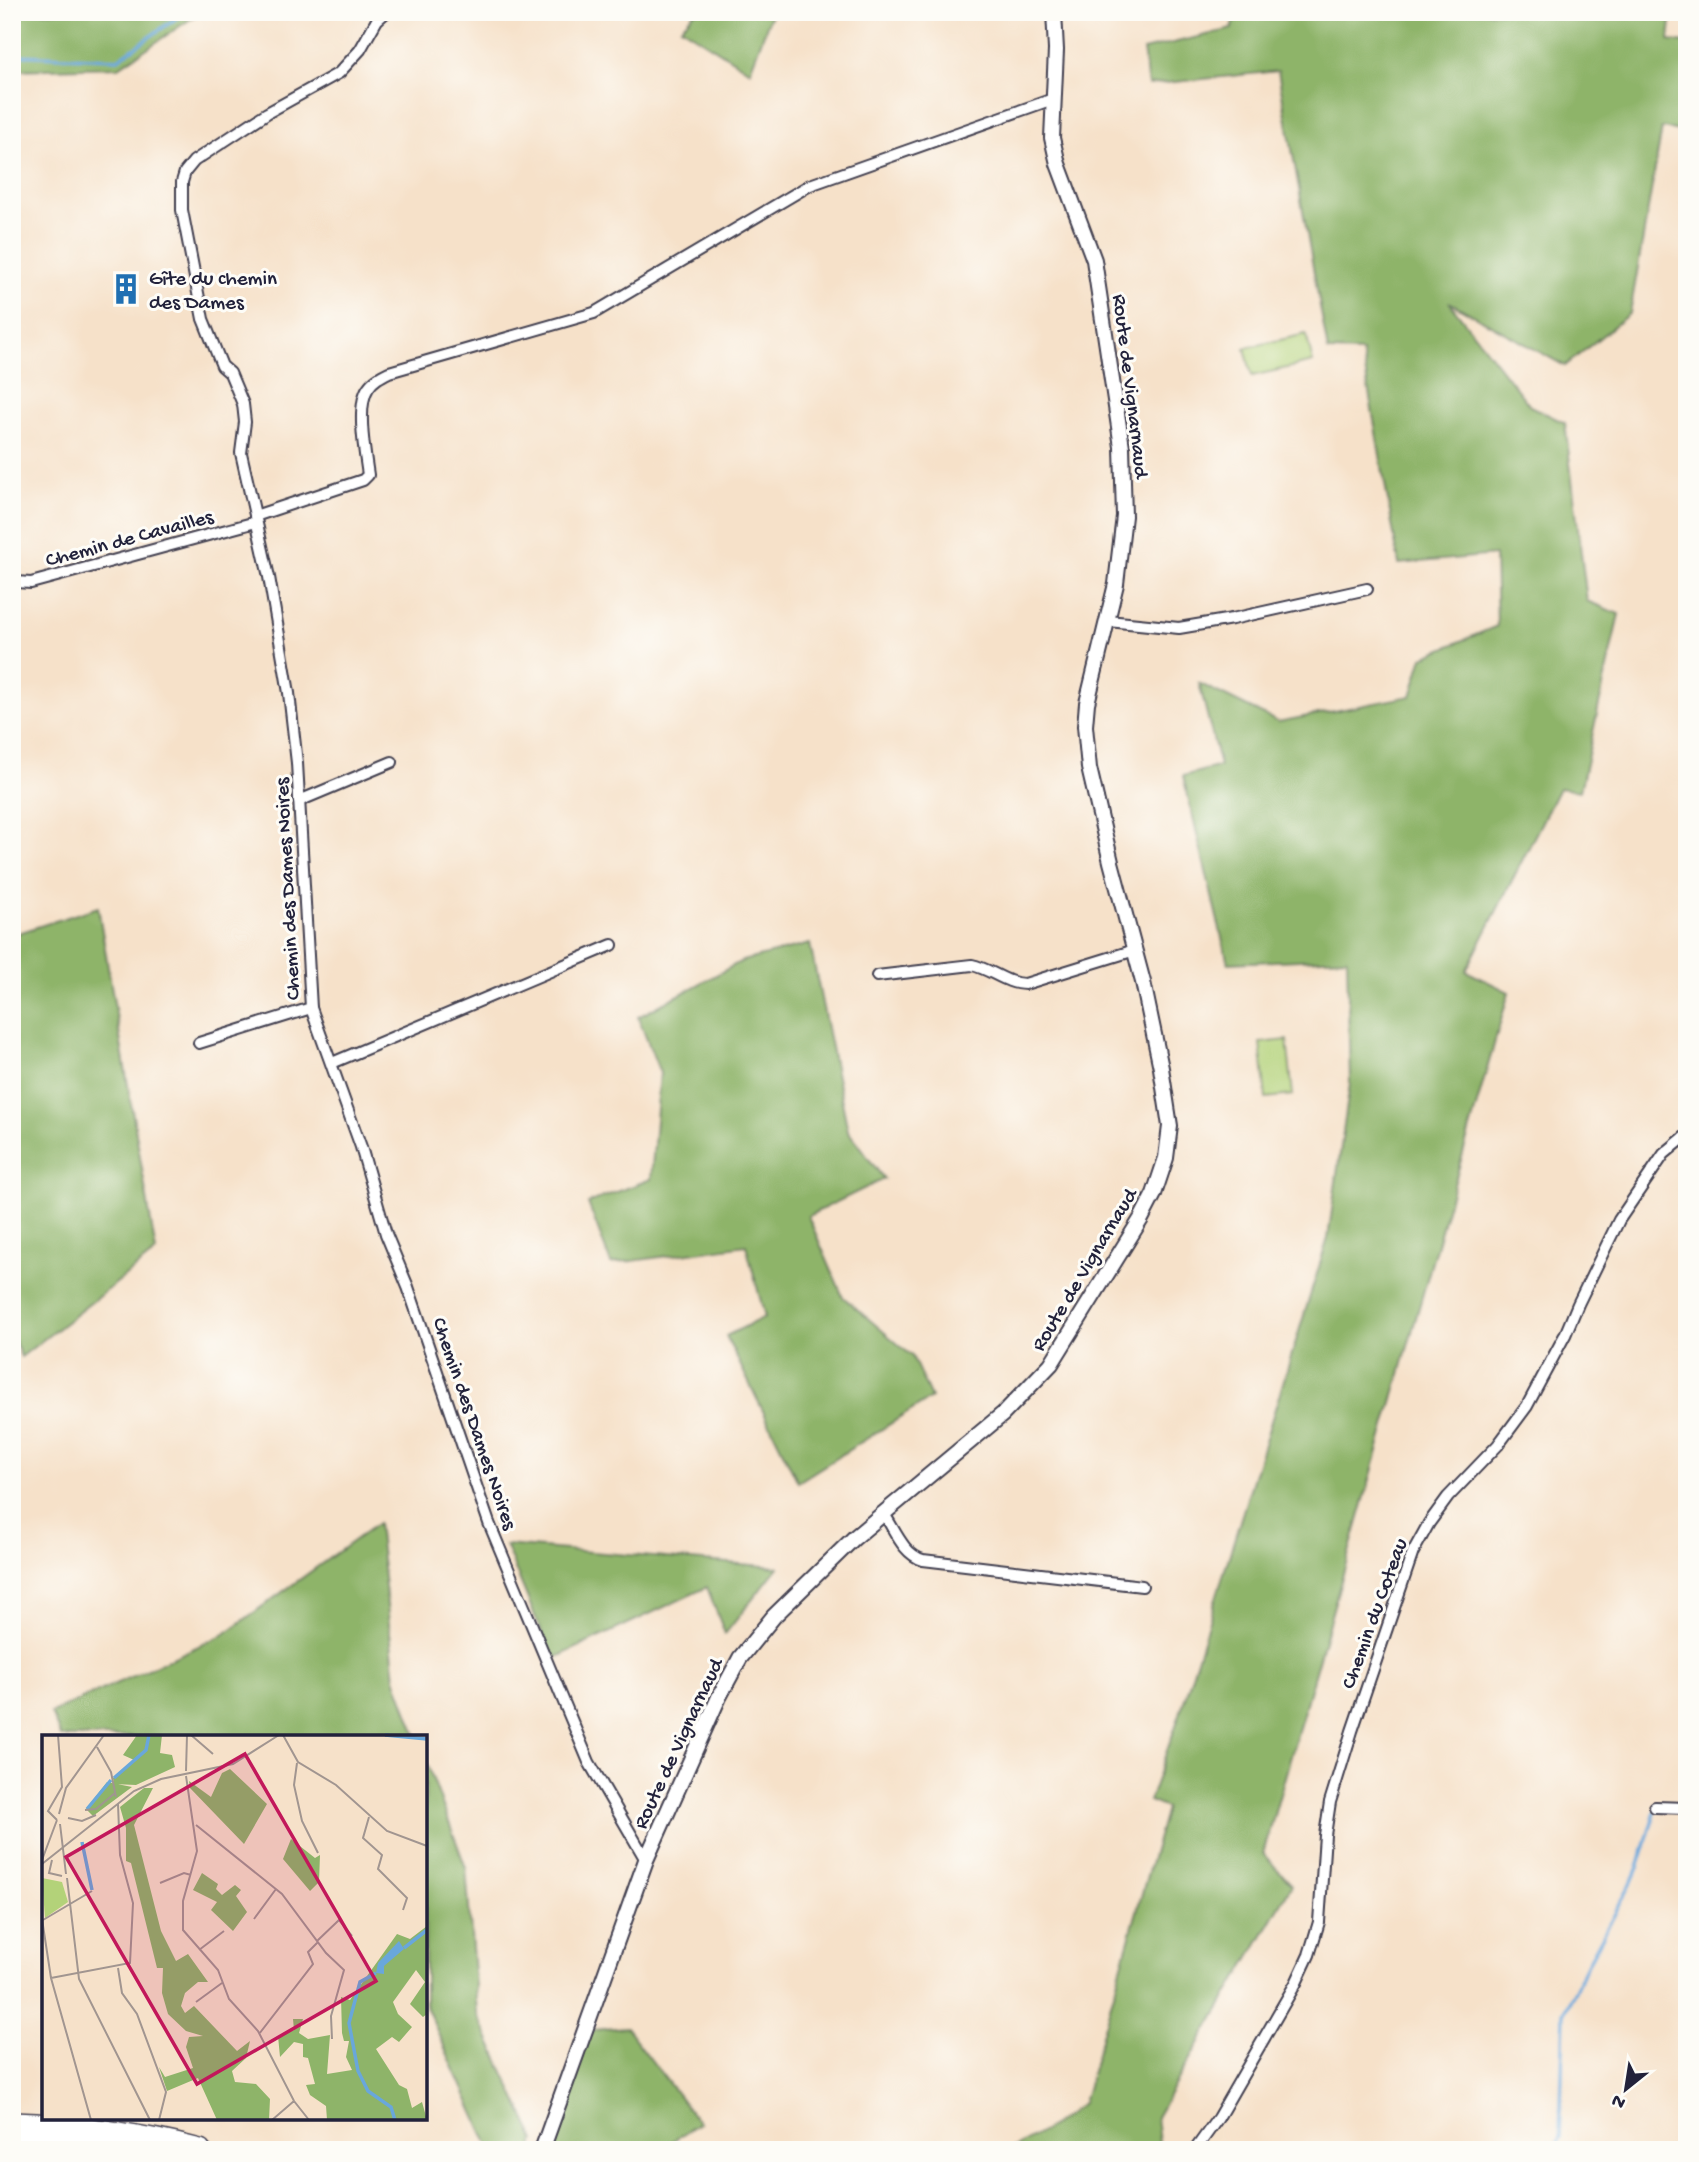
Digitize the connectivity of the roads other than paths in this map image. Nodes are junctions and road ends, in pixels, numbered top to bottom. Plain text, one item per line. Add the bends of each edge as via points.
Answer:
1 (386, 12) edge
2 (1054, 12) edge
3 (1053, 99) junction
4 (256, 519) junction
5 (12, 578) edge
6 (1367, 589) dead end
7 (1108, 621) junction
8 (392, 762) dead end
9 (299, 801) junction
10 (612, 945) dead end
11 (1135, 950) junction
12 (877, 976) dead end
13 (312, 1008) junction
14 (199, 1043) dead end
15 (332, 1063) junction
16 (1687, 1135) edge
17 (884, 1514) junction
18 (1142, 1586) dead end
19 (1655, 1807) dead end
20 (1687, 1808) edge
21 (646, 1860) junction
22 (12, 2123) edge
23 (12, 2138) edge
24 (123, 2150) edge
25 (201, 2150) edge
26 (542, 2150) edge
27 (1195, 2150) edge

1 - 4 street, Chemin des Dames Noires via 339,73 194,161 181,182 203,319 243,404 242,453
2 - 3 street, Route de Vignarnaud
3 - 4 street, Chemin de Cavailles via 810,185 594,313 377,378 363,396 368,475
3 - 7 street, Route de Vignarnaud via 1055,151 1094,260 1122,447 1124,516
4 - 5 street, Chemin de Cavailles via 31,583
4 - 9 street, Chemin des Dames Noires via 289,693
6 - 7 street via 1179,628
7 - 11 street, Route de Vignarnaud via 1085,726 1089,768
8 - 9 street
9 - 13 street, Chemin des Dames Noires
10 - 15 street
11 - 12 street via 1025,984 972,965
11 - 17 street, Route de Vignarnaud via 1170,1126 1154,1194 1051,1364 1003,1414
13 - 14 street
13 - 15 street, Chemin des Dames Noires
15 - 21 street, Chemin des Dames Noires via 386,1234 489,1523 589,1762
16 - 27 street, Chemin du Coteau via 1664,1153 1619,1220 1527,1406 1498,1445 1448,1497 1413,1552 1330,1802 1318,1922 1309,1955 1225,2107
17 - 18 street via 915,1558
17 - 21 street, Route de Vignarnaud via 774,1616 740,1658
19 - 20 street
21 - 26 street, Route de Vignarnaud
22 - 25 highway via 126,2134
23 - 24 highway

